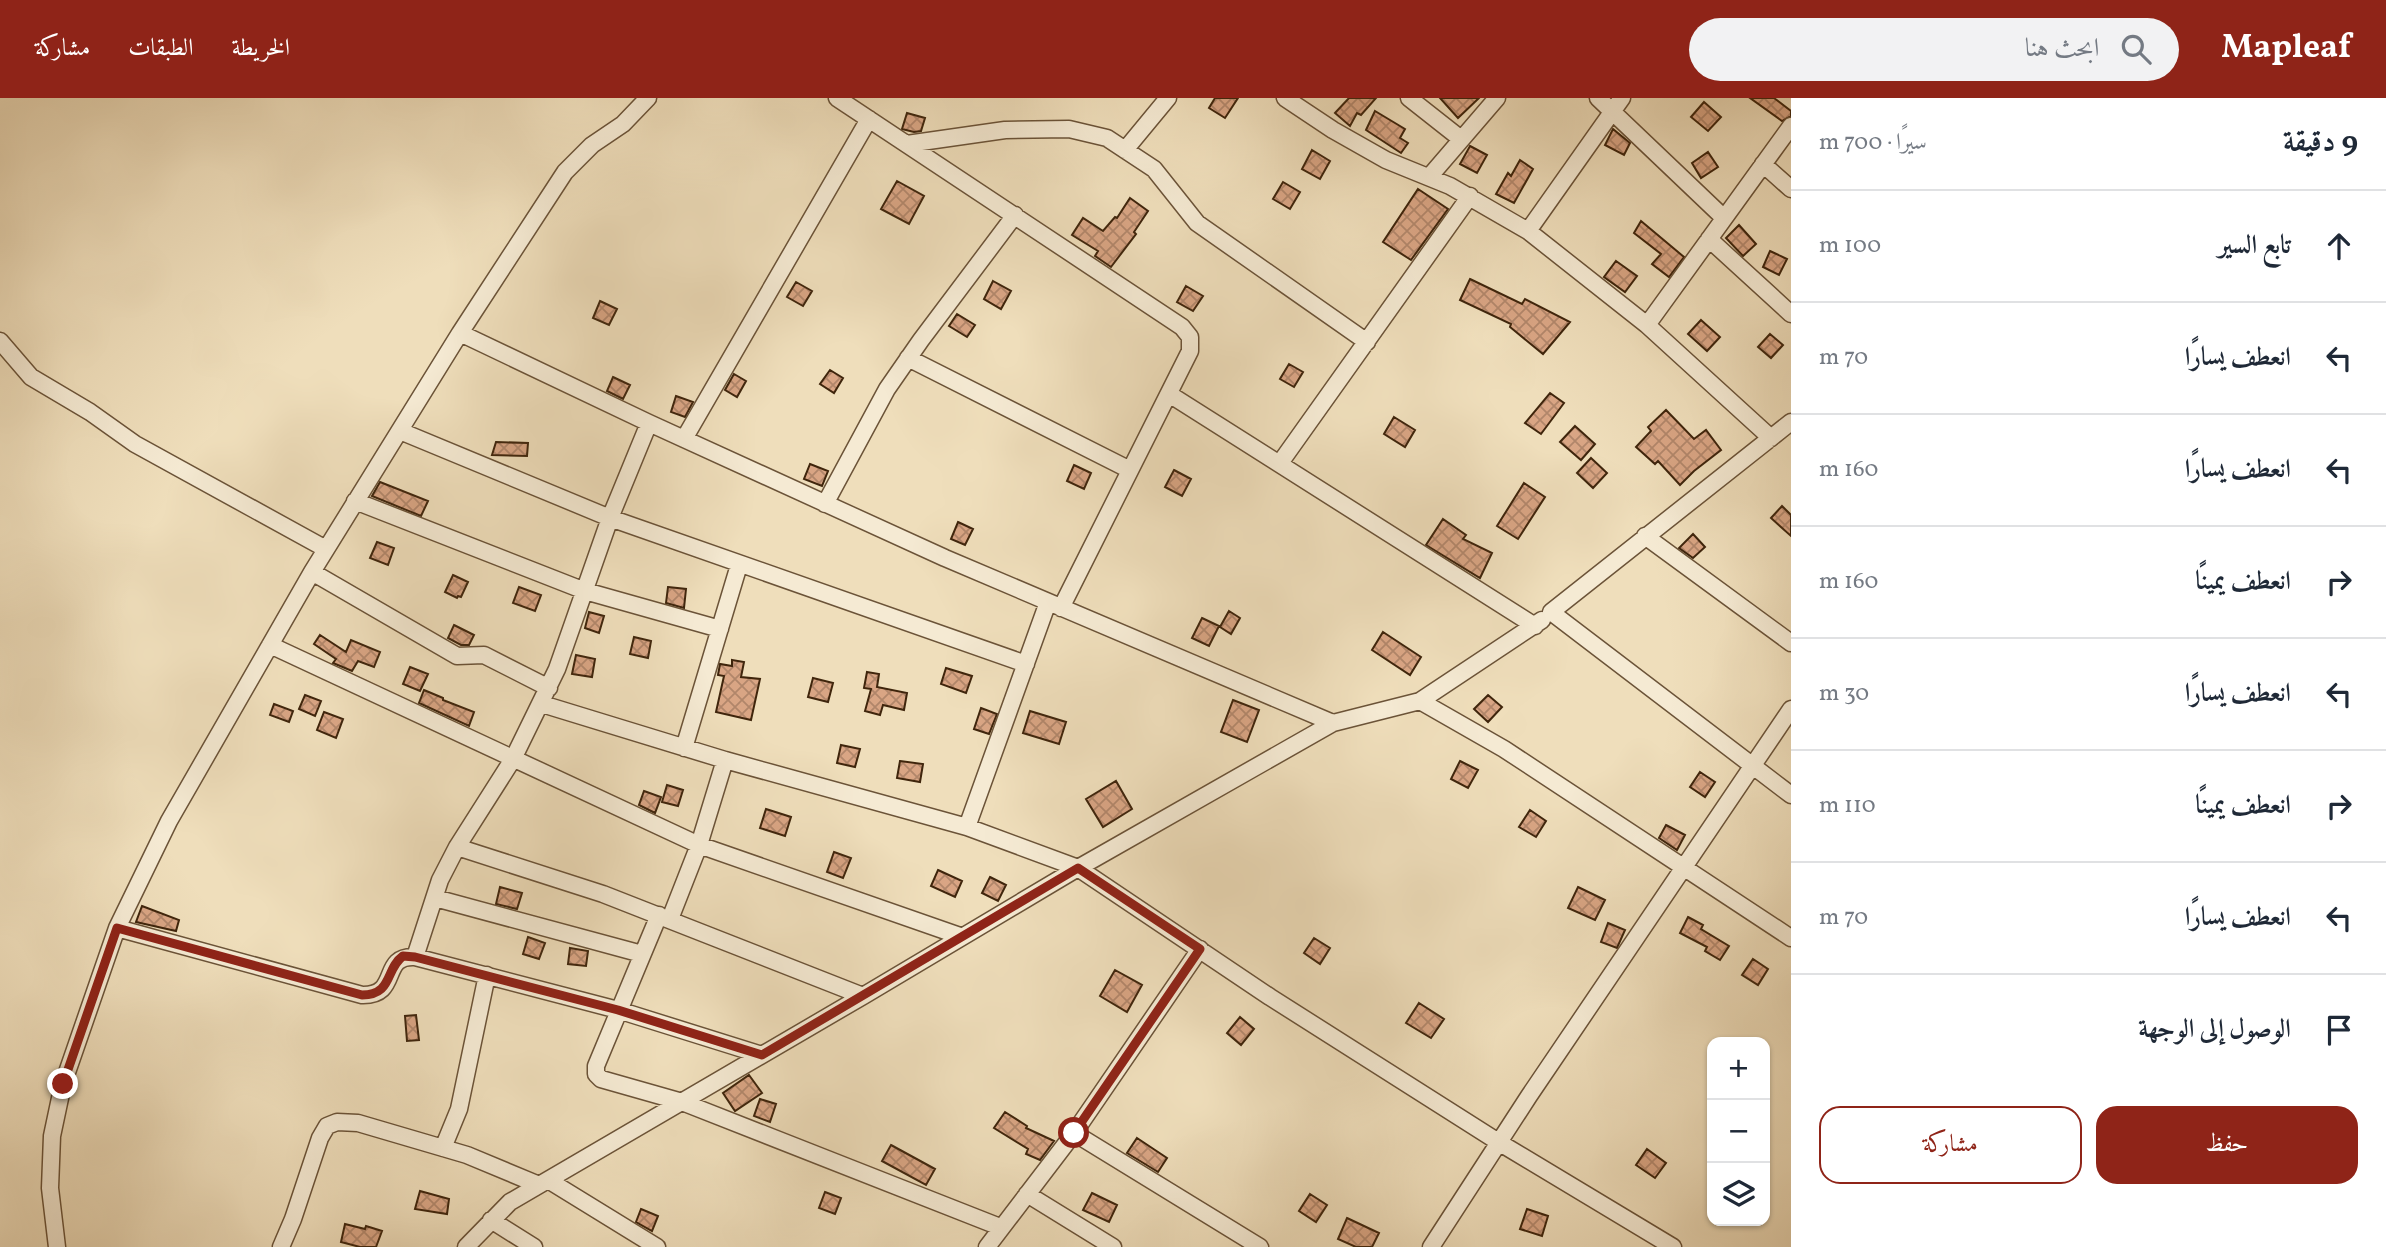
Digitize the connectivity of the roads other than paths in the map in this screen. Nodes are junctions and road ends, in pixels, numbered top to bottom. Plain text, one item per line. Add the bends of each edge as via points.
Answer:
1 (648, 98) edge
2 (837, 98) edge
3 (1168, 98) edge
4 (1285, 98) edge
5 (1409, 98) edge
6 (1497, 98) edge
7 (1598, 98) edge
8 (1617, 104) edge
9 (869, 119) junction
10 (1791, 126) edge
11 (1461, 139) junction
12 (907, 144) junction
13 (1125, 150) junction
14 (1763, 164) junction
15 (1430, 176) junction
16 (1791, 189) edge
17 (1470, 196) junction
18 (1015, 215) junction
19 (1724, 218) junction
20 (1528, 231) junction
21 (1709, 239) junction
22 (1791, 314) edge
23 (1647, 325) junction
24 (460, 332) junction
25 (0, 341) edge
26 (1367, 342) junction
27 (908, 358) junction
28 (1169, 394) junction
29 (1791, 422) edge
30 (649, 423) junction
31 (400, 431) junction
32 (1771, 438) junction
33 (684, 439) junction
34 (1280, 463) junction
35 (1130, 470) junction
36 (355, 501) junction
37 (825, 504) junction
38 (610, 518) junction
39 (1645, 536) junction
40 (326, 549) junction
41 (739, 565) junction
42 (312, 572) junction
43 (584, 591) junction
44 (1055, 605) junction
45 (1551, 612) junction
46 (1535, 626) junction
47 (720, 629) junction
48 (1791, 643) edge
49 (270, 645) junction
50 (1026, 664) junction
51 (549, 688) junction
52 (1420, 701) junction
53 (542, 704) junction
54 (1791, 709) edge
55 (1334, 723) junction
56 (684, 748) junction
57 (513, 759) junction
58 (725, 760) junction
59 (1752, 765) junction
60 (1791, 795) edge
61 (967, 827) junction
62 (699, 845) junction
63 (457, 847) junction
64 (1683, 867) junction
65 (1078, 868) junction
66 (435, 898) junction
67 (664, 917) junction
68 (117, 928) junction
69 (960, 936) junction
70 (1791, 939) edge
71 (1200, 949) junction
72 (642, 954) junction
73 (415, 957) junction
74 (487, 975) junction
75 (863, 996) junction
76 (618, 1010) junction
77 (762, 1055) junction
78 (682, 1102) junction
79 (1074, 1133) junction
80 (1500, 1143) junction
81 (443, 1148) junction
82 (544, 1182) junction
83 (1027, 1194) junction
84 (491, 1220) junction
85 (1000, 1227) junction
86 (1436, 1245) edge
87 (57, 1247) edge
88 (281, 1247) edge
89 (466, 1247) edge
90 (534, 1247) edge
91 (657, 1247) edge
92 (987, 1247) edge
93 (1113, 1247) edge
94 (1260, 1247) edge
95 (1674, 1247) edge

1 - 24 street via 565,172
2 - 9 street
3 - 13 street
4 - 15 street via 1386,160
5 - 11 street
6 - 11 street
7 - 8 street
8 - 19 street
8 - 20 street
9 - 12 street
9 - 33 street
10 - 14 street
11 - 15 street
12 - 13 street via 1005,130 1069,129 1107,138
12 - 18 street
13 - 26 street via 1154,169 1197,223
14 - 16 street
14 - 19 street
15 - 17 street
17 - 20 street
17 - 26 street
18 - 27 street
18 - 28 street via 1182,327 1190,337 1190,351
19 - 21 street
20 - 23 street
21 - 22 street
21 - 23 street
23 - 32 street
24 - 30 street
24 - 31 street
25 - 40 street via 31,377 135,444
26 - 34 street
27 - 35 street
27 - 37 street
28 - 34 street
28 - 35 street
29 - 32 street
30 - 33 street
30 - 38 street
31 - 36 street
31 - 38 street
32 - 39 street
33 - 37 street
34 - 46 street
35 - 44 street
36 - 40 street
36 - 43 street
37 - 44 street
38 - 41 street
38 - 43 street
39 - 45 street
39 - 48 street
40 - 42 street
41 - 47 street
41 - 50 street
42 - 49 street
42 - 51 street via 457,656 484,655
43 - 47 street
43 - 51 street
44 - 50 street
44 - 55 street
45 - 46 street
45 - 59 street
46 - 52 street
47 - 56 street
49 - 57 street
49 - 68 street via 169,821
50 - 61 street
51 - 53 street
52 - 55 street
52 - 64 street via 1504,749
53 - 56 street
53 - 57 street
54 - 59 street
55 - 65 street
56 - 58 street
57 - 62 street
57 - 63 street
58 - 61 street
58 - 62 street
59 - 60 street
59 - 64 street
61 - 65 street
62 - 67 street
62 - 69 street
63 - 66 street
63 - 67 street
64 - 70 street
64 - 80 street
65 - 69 street
65 - 71 street
66 - 72 street
66 - 73 street
67 - 72 street
67 - 75 street
68 - 73 street via 362,995 380,991 403,956
68 - 87 street via 63,1084 52,1136 50,1188
69 - 75 street
71 - 79 street
71 - 80 street
72 - 76 street
73 - 74 street
74 - 76 street
74 - 81 street via 459,1109
75 - 77 street
76 - 77 street
76 - 78 street via 596,1074
77 - 78 street
78 - 82 street
78 - 85 street
79 - 83 street
79 - 94 street
80 - 86 street
80 - 95 street
81 - 82 street
81 - 88 street via 358,1123 327,1126
82 - 84 street via 510,1202
82 - 91 street
83 - 85 street
83 - 93 street
84 - 89 street
84 - 90 street
85 - 92 street

